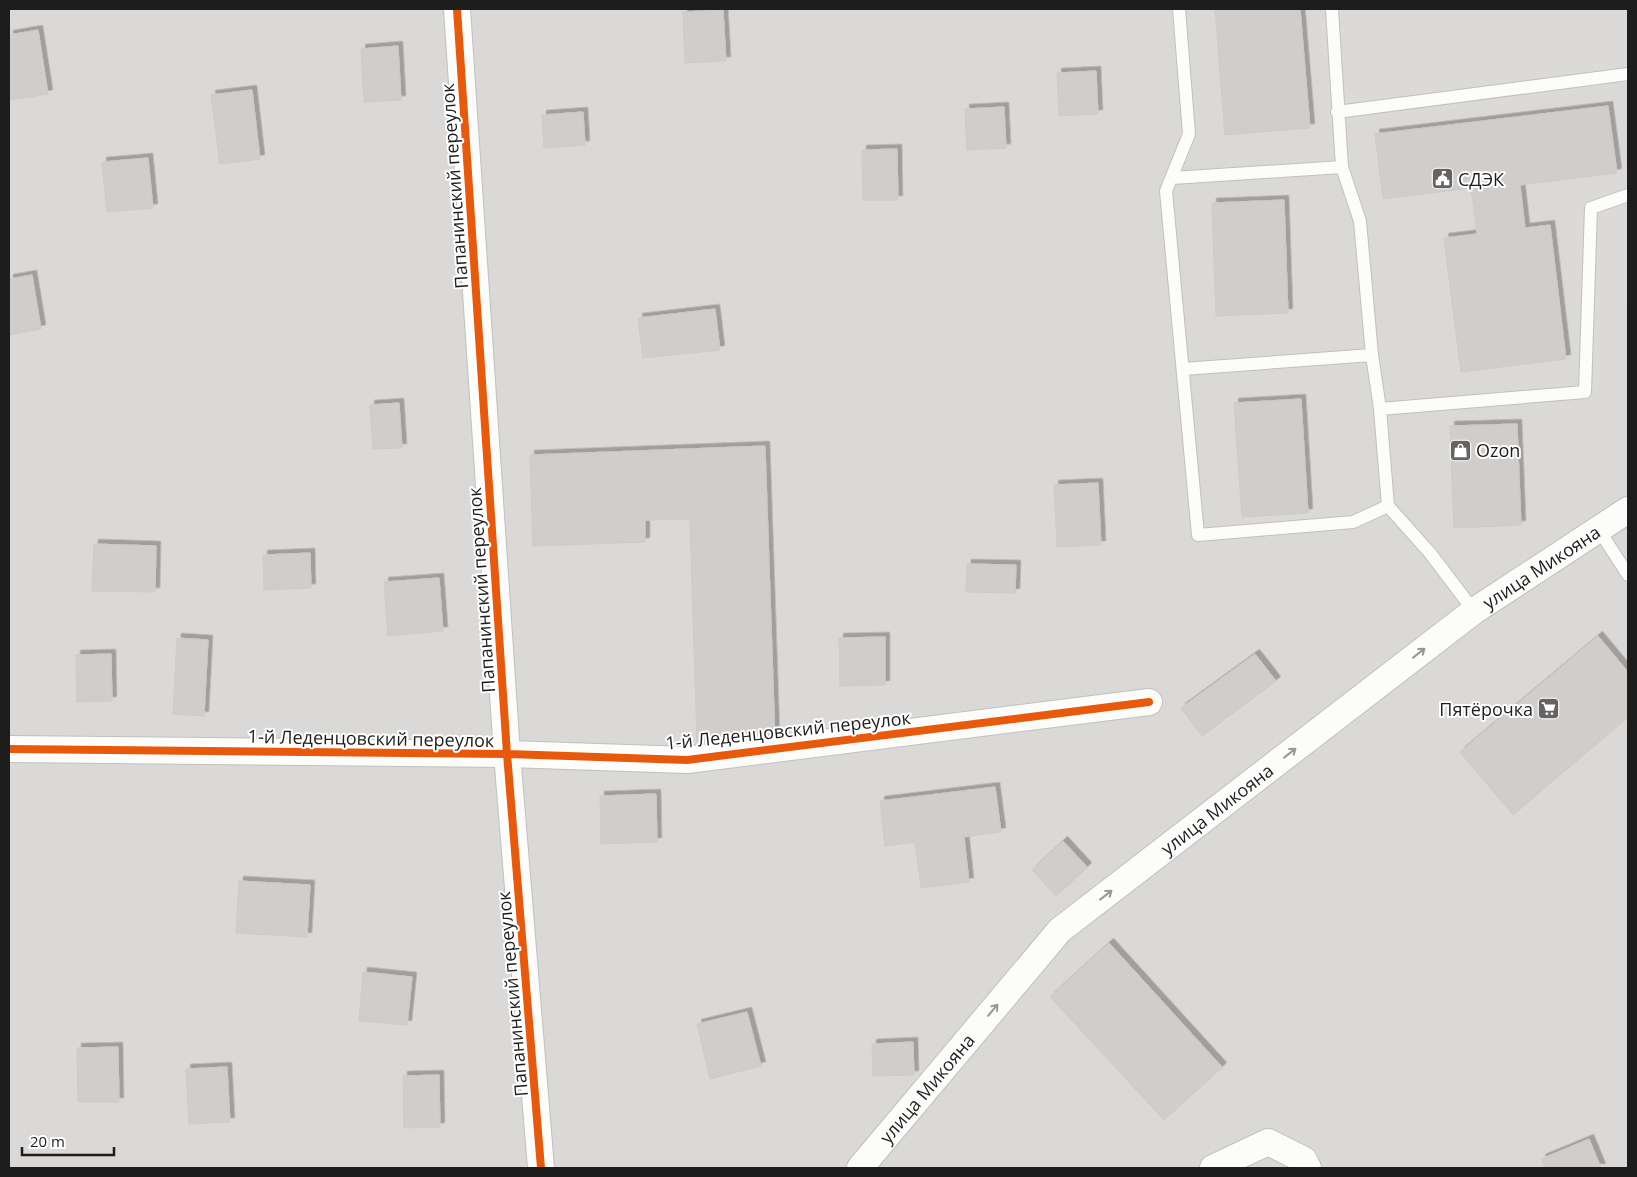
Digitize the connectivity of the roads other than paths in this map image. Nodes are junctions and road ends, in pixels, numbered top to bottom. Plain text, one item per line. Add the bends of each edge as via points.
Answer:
1 (457, 9) edge
2 (1179, 9) edge
3 (1332, 9) edge
4 (1628, 74) edge
5 (1337, 112) junction
6 (1342, 167) junction
7 (1172, 178) junction
8 (1628, 195) edge
9 (1372, 355) junction
10 (1183, 369) junction
11 (1380, 409) junction
12 (1388, 506) junction
13 (1628, 510) edge
14 (1599, 530) junction
15 (1628, 575) edge
16 (1474, 611) junction
17 (1149, 702) dead end
18 (9, 749) edge
19 (507, 754) junction
20 (541, 1168) edge
21 (860, 1168) edge
22 (1213, 1168) edge
23 (1308, 1168) edge

1 - 19 street, Папанинский переулок
2 - 7 lane via 1189,134
3 - 5 lane
4 - 5 lane
5 - 6 lane
6 - 7 lane
6 - 9 lane via 1360,221
7 - 10 lane via 1166,191
8 - 11 lane via 1591,208 1585,392
9 - 10 lane
9 - 11 lane
10 - 12 lane via 1198,535 1353,522
11 - 12 lane
12 - 16 lane via 1430,553
13 - 14 street, улица Микояна
14 - 15 lane
14 - 16 street, улица Микояна
21 -> 16 street, улица Микояна via 1060,930
17 - 19 street, 1-й Леденцовский переулок via 688,760
18 - 19 street, 1-й Леденцовский переулок
19 - 20 street, Папанинский переулок
22 - 23 street via 1268,1142 1304,1160

